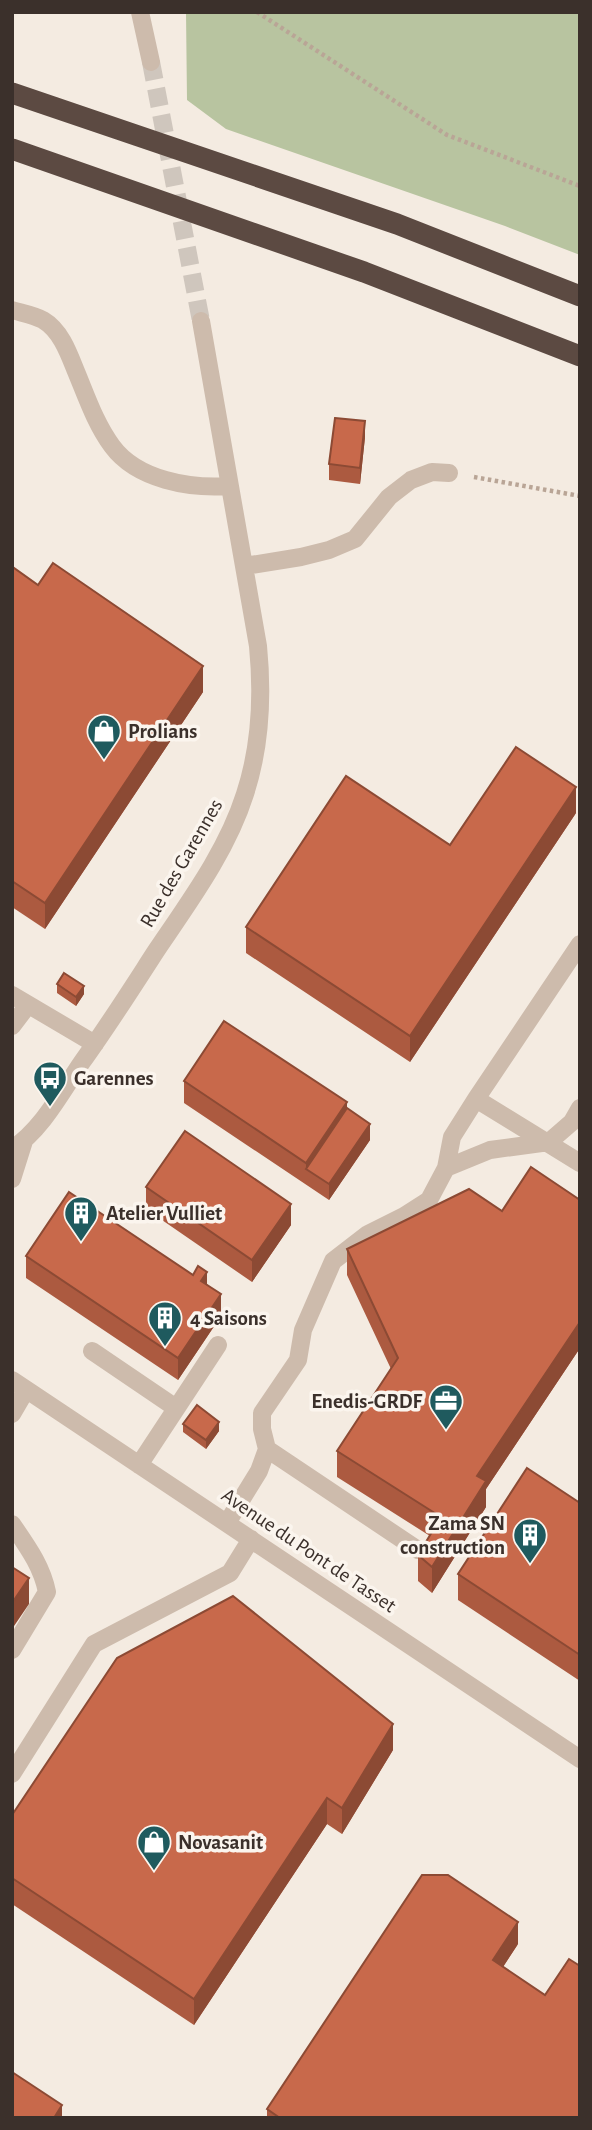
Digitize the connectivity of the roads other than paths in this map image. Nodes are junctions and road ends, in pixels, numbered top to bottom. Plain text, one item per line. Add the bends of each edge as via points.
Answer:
1 (140, 12) edge
2 (151, 62) tunnel mouth
3 (12, 93) edge
4 (12, 149) edge
5 (580, 296) edge
6 (12, 310) edge
7 (201, 321) tunnel mouth
8 (580, 356) edge
9 (449, 473) road end
10 (229, 486) junction
11 (245, 566) junction
12 (580, 944) edge
13 (12, 995) edge
14 (28, 1005) junction
15 (12, 1026) edge
16 (95, 1044) junction
17 (476, 1098) junction
18 (580, 1108) edge
19 (549, 1143) junction
20 (18, 1145) edge
21 (580, 1163) edge
22 (446, 1168) junction
23 (12, 1180) edge
24 (218, 1345) dead end
25 (92, 1351) dead end
26 (19, 1385) edge
27 (176, 1408) junction
28 (12, 1414) edge
29 (267, 1449) junction
30 (139, 1465) junction
31 (227, 1523) junction
32 (12, 1524) edge
33 (251, 1539) junction
34 (418, 1550) edge
35 (12, 1650) edge
36 (580, 1759) edge
37 (12, 1774) edge

1 - 2 street
3 - 5 highway via 397,224
4 - 8 highway via 365,272
6 - 10 street via 44,321 65,344 99,427 123,458 184,485
7 - 10 street, Rue des Garennes
9 - 11 street via 432,472 411,480 389,497 355,539 329,550
10 - 11 street, Rue des Garennes
11 - 16 street, Rue des Garennes via 261,683 261,722 245,794 208,871
12 - 17 street
13 - 14 street
14 - 15 street
14 - 16 street
16 - 20 street, Rue des Garennes
17 - 19 street
17 - 22 street via 452,1138
18 - 19 street
19 - 21 street
19 - 22 street via 490,1150
20 - 23 street, Rue des Garennes
22 - 29 street via 429,1200 368,1234 333,1261 303,1330 298,1360 262,1413
24 - 27 street
25 - 27 street
26 - 28 street
26 - 30 street, Avenue du Pont de Tasset
27 - 30 street
29 - 31 street
29 - 34 street
30 - 31 street, Avenue du Pont de Tasset
31 - 33 street, Avenue du Pont de Tasset
32 - 35 street via 37,1563 47,1592
33 - 36 street, Avenue du Pont de Tasset
33 - 37 street via 230,1573 94,1644

